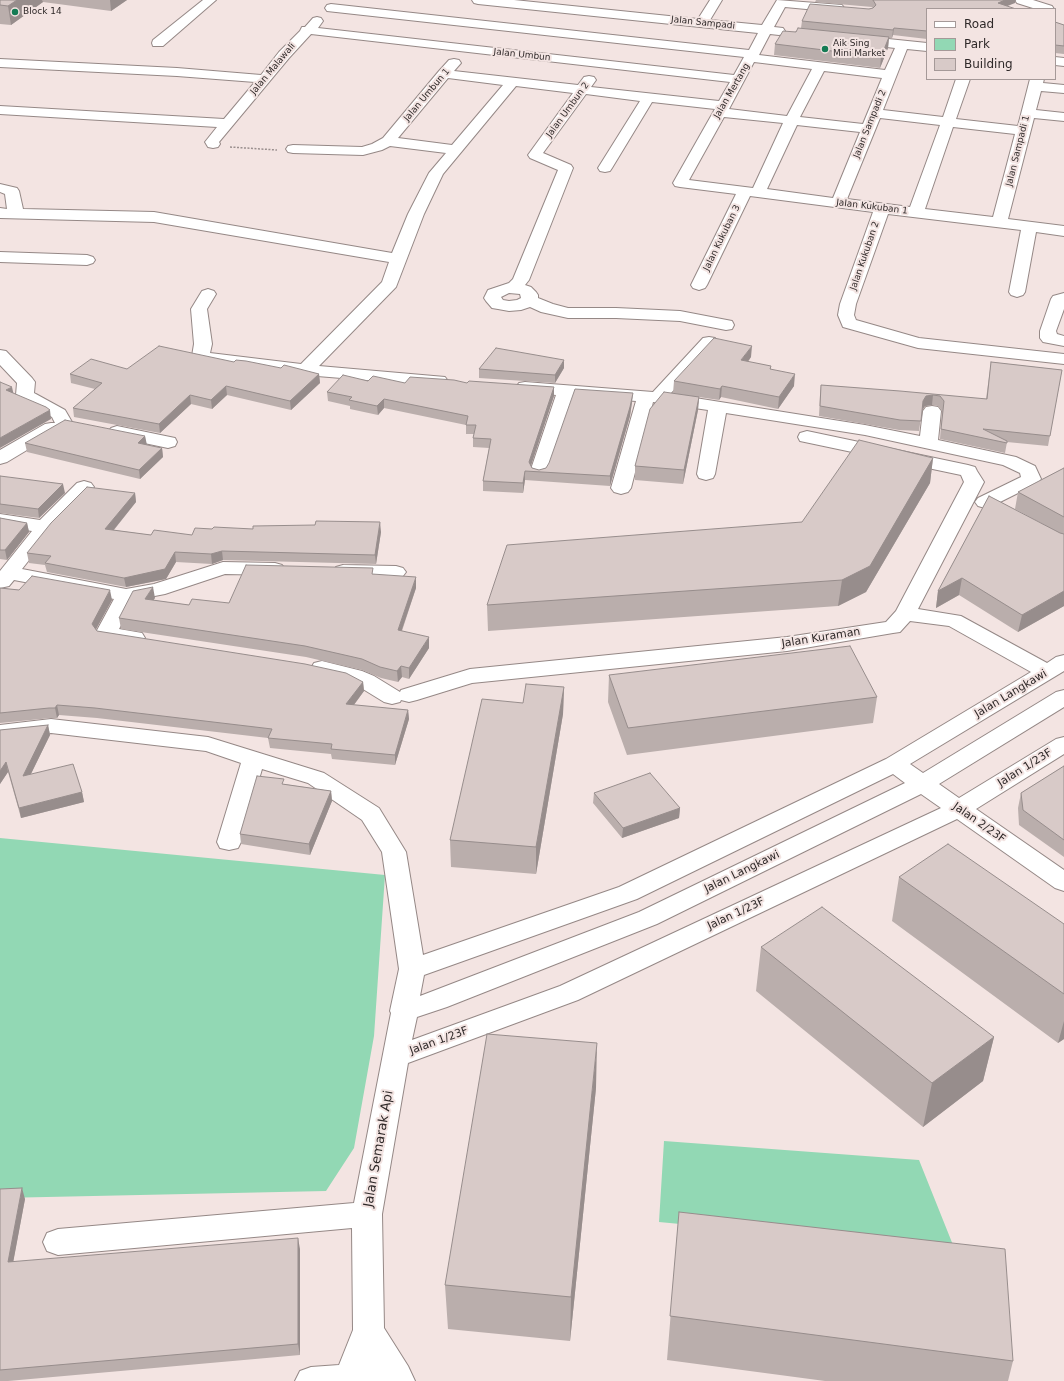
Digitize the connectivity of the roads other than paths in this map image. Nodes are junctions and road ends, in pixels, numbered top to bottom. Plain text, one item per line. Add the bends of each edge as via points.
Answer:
1 (210, 0) edge
2 (478, 0) edge
3 (591, 0) edge
4 (713, 0) edge
5 (1045, 0) edge
6 (504, 1) edge
7 (783, 1) edge
8 (526, 2) edge
9 (1026, 2) edge
10 (335, 4) edge
11 (557, 8) junction
12 (1051, 8) edge
13 (1054, 8) edge
14 (853, 10) edge
15 (582, 11) junction
16 (702, 24) junction
17 (306, 30) junction
18 (766, 30) junction
19 (537, 31) junction
20 (789, 32) edge
21 (850, 39) edge
22 (158, 43) dead end
23 (902, 45) junction
24 (522, 46) junction
25 (926, 47) edge
26 (466, 49) junction
27 (752, 56) junction
28 (0, 63) edge
29 (601, 64) junction
30 (820, 66) junction
31 (444, 74) junction
32 (890, 75) junction
33 (265, 79) junction
34 (738, 80) junction
35 (964, 80) edge
36 (512, 83) junction
37 (1036, 83) edge
38 (1064, 89) edge
39 (582, 90) junction
40 (648, 98) junction
41 (722, 109) junction
42 (0, 110) edge
43 (874, 113) junction
44 (1027, 113) junction
45 (1064, 117) edge
46 (792, 120) junction
47 (948, 122) junction
48 (228, 123) junction
49 (868, 129) junction
50 (1022, 131) junction
51 (388, 141) junction
52 (213, 144) road end
53 (293, 149) road end
54 (456, 150) junction
55 (605, 168) dead end
56 (680, 183) joint
57 (0, 188) edge
58 (751, 192) junction
59 (838, 203) junction
60 (882, 208) junction
61 (0, 213) edge
62 (916, 213) junction
63 (16, 214) junction
64 (999, 223) junction
65 (1029, 227) junction
66 (1064, 231) edge
67 (0, 257) edge
68 (398, 259) junction
69 (87, 260) dead end
70 (700, 285) dead end
71 (514, 288) junction
72 (1017, 292) dead end
73 (208, 294) dead end
74 (1064, 298) edge
75 (529, 300) junction
76 (726, 324) dead end
77 (1064, 341) edge
78 (709, 342) edge
79 (0, 355) edge
80 (1064, 359) edge
81 (305, 370) junction
82 (452, 382) edge
83 (506, 386) edge
84 (567, 390) junction
85 (651, 397) junction
86 (718, 406) junction
87 (932, 411) dead end
88 (100, 429) edge
89 (807, 437) dead end
90 (168, 442) dead end
91 (881, 443) junction
92 (928, 443) junction
93 (0, 458) edge
94 (539, 472) edge
95 (706, 474) dead end
96 (84, 486) dead end
97 (621, 488) dead end
98 (976, 498) junction
99 (1005, 512) edge
100 (0, 520) edge
101 (45, 526) junction
102 (294, 570) edge
103 (325, 570) edge
104 (396, 572) dead end
105 (4, 579) edge
106 (126, 595) junction
107 (905, 614) junction
108 (152, 641) edge
109 (306, 665) edge
110 (1056, 667) edge
111 (1064, 697) edge
112 (0, 732) edge
113 (1064, 744) edge
114 (254, 759) junction
115 (894, 764) junction
116 (922, 784) junction
117 (959, 809) junction
118 (229, 842) dead end
119 (1064, 882) edge
120 (412, 969) junction
121 (403, 1011) junction
122 (396, 1057) junction
123 (368, 1214) junction
124 (58, 1242) dead end
125 (369, 1330) junction
126 (398, 1378) edge
127 (350, 1379) edge
128 (311, 1381) edge

1 - 22 street
2 - 6 street, Jalan Sampadi
3 - 15 street
4 - 16 street
5 - 13 street
6 - 8 street, Jalan Sampadi
7 - 14 street
7 - 18 street, Jalan Mertang
8 - 11 street, Jalan Sampadi
9 - 12 street
10 - 17 street, Jalan Malawali
10 - 19 street
11 - 15 street, Jalan Sampadi
11 - 19 street
15 - 16 street, Jalan Sampadi
16 - 18 street, Jalan Sampadi
17 - 26 street, Jalan Umbun
17 - 33 street, Jalan Malawali
18 - 20 street, Jalan Sampadi
18 - 27 street, Jalan Mertang
19 - 24 street
19 - 27 street
21 - 23 street
23 - 25 street
23 - 32 street, Jalan Sampadi 2
24 - 26 street, Jalan Umbun
24 - 29 street, Jalan Umbun
26 - 31 street, Jalan Umbun 1
27 - 30 street
27 - 34 street, Jalan Mertang
28 - 33 street
29 - 34 street, Jalan Umbun
29 - 39 street, Jalan Umbun 2
30 - 32 street
30 - 46 street, Jalan Kukuban 3
31 - 36 street
31 - 51 street, Jalan Umbun 1
32 - 43 street, Jalan Sampadi 2
33 - 48 street, Jalan Malawali
34 - 41 street, Jalan Mertang
35 - 47 street
36 - 39 street
36 - 54 street
37 - 38 street
37 - 44 street, Jalan Sampadi 1
39 - 40 street
39 - 71 street, Jalan Umbun 2 via 535,155 566,168 521,280
40 - 41 street
40 - 55 street
41 - 46 street
41 - 56 street, Jalan Mertang
42 - 48 street
43 - 47 street
43 - 49 street, Jalan Sampadi 2
44 - 45 street
44 - 50 street, Jalan Sampadi 1
46 - 49 street
46 - 58 street, Jalan Kukuban 3
47 - 50 street
47 - 62 street
48 - 52 street, Jalan Malawali
49 - 59 street, Jalan Sampadi 2
50 - 64 street, Jalan Sampadi 1
51 - 53 street via 363,151
51 - 54 street
54 - 68 street via 436,173
56 - 58 street, Jalan Kukuban 1
57 - 63 street via 12,191
58 - 59 street, Jalan Kukuban 1
58 - 70 street, Jalan Kukuban 3
59 - 60 street, Jalan Kukuban 1
60 - 62 street, Jalan Kukuban 1
60 - 80 street, Jalan Kukuban 2 via 848,304 846,315 849,323 918,343
61 - 63 street
62 - 64 street, Jalan Kukuban 1
63 - 68 street via 154,217
64 - 65 street, Jalan Kukuban 1
65 - 66 street, Jalan Kukuban 1
65 - 72 street
67 - 69 street
68 - 81 street via 390,284
71 - 75 street via 528,292
71 - 75 street via 498,290 492,298 498,304 509,306
73 - 81 street via 199,309 203,344 193,355
74 - 77 street via 1059,299 1048,331 1049,338
75 - 76 street via 568,313 680,316
78 - 85 street
79 - 93 street via 26,382 25,395 70,423
81 - 82 street
83 - 84 street
84 - 85 street
84 - 94 street
85 - 86 street
85 - 97 street
86 - 91 street
86 - 95 street
87 - 92 street
88 - 90 street
89 - 91 street, Jalan Kuraman
91 - 92 street
91 - 98 street, Jalan Kuraman via 968,471 974,482
92 - 98 street via 1009,461 1028,470 1031,479
96 - 101 street
98 - 99 street
98 - 107 street, Jalan Kuraman
100 - 101 street
101 - 105 street
102 - 106 street via 223,568 158,590
103 - 104 street
105 - 106 street
106 - 108 street via 106,634
107 - 109 street, Jalan Kuraman via 893,627 787,644 470,676 400,696 354,676
107 - 110 street via 954,620
110 - 115 street, Jalan Langkawi
111 - 116 street, Jalan Langkawi
112 - 114 street via 51,726 208,744
113 - 117 street, Jalan 1/23F
114 - 118 street
114 - 120 street via 316,778 372,814 394,852
115 - 116 street, Jalan 2/23F
115 - 120 street, Jalan Langkawi via 628,893
116 - 117 street, Jalan 2/23F
116 - 121 street, Jalan Langkawi via 648,918 438,1000
117 - 119 street, Jalan 2/23F
117 - 122 street, Jalan 1/23F via 569,993
120 - 121 street, Jalan Semarak Api
121 - 122 street, Jalan Semarak Api
122 - 123 street, Jalan Semarak Api
123 - 124 street
123 - 125 street, Jalan Semarak Api
125 - 126 street
125 - 127 street, Jalan Semarak Api
126 - 127 street
127 - 128 street

